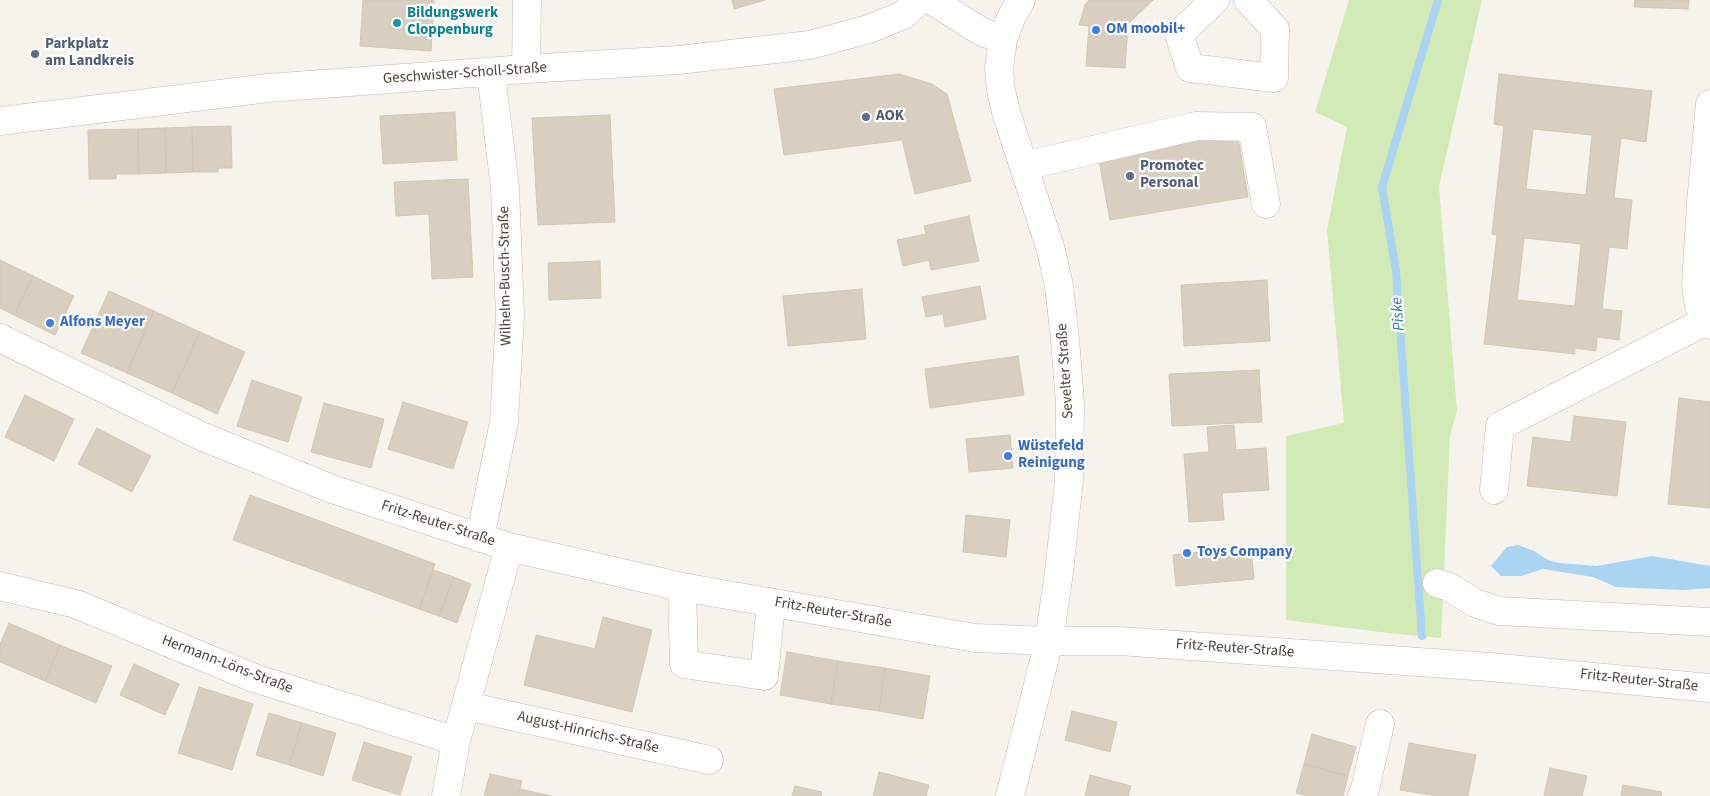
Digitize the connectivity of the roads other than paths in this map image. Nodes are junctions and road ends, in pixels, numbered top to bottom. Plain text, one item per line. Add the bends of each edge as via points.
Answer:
1 (527, 0) edge
2 (920, 0) edge
3 (931, 0) edge
4 (1021, 0) edge
5 (1216, 0) edge
6 (1248, 0) edge
7 (1004, 39) junction
8 (526, 69) junction
9 (491, 73) junction
10 (1710, 104) edge
11 (0, 121) edge
12 (1024, 166) junction
13 (1266, 204) dead end
14 (1708, 323) edge
15 (0, 338) edge
16 (1494, 490) dead end
17 (480, 538) junction
18 (510, 547) junction
19 (1437, 584) dead end
20 (0, 586) edge
21 (682, 587) junction
22 (771, 603) junction
23 (1710, 622) edge
24 (1049, 641) junction
25 (1710, 688) edge
26 (466, 706) junction
27 (1380, 724) dead end
28 (456, 740) junction
29 (709, 760) dead end
30 (446, 796) edge
31 (1010, 796) edge
32 (1362, 796) edge

1 - 8 street
2 - 8 street, Geschwister-Scholl-Straße via 903,15 869,29 810,44 678,60
3 - 7 street via 982,32
4 - 7 street, Sevelter Straße
5 - 6 street via 1179,34 1190,68 1274,78 1275,29
7 - 12 street, Sevelter Straße via 999,69 1000,90
8 - 9 street, Geschwister-Scholl-Straße
9 - 11 street, Geschwister-Scholl-Straße via 268,88
9 - 17 street, Wilhelm-Busch-Straße via 505,188 510,316 504,422
10 - 14 street via 1696,284 1699,306
12 - 13 street via 1196,126 1252,127
12 - 24 street, Sevelter Straße via 1059,286 1070,403 1069,480
14 - 16 street via 1500,426
15 - 17 street, Fritz-Reuter-Straße via 201,436 332,489
17 - 18 street, Fritz-Reuter-Straße
18 - 21 street, Fritz-Reuter-Straße
18 - 26 street
19 - 23 street via 1499,611
20 - 28 street, Hermann-Löns-Straße via 76,604 254,678
21 - 22 street, Fritz-Reuter-Straße
21 - 22 street via 684,664 764,676
22 - 24 street, Fritz-Reuter-Straße via 975,638
24 - 25 street, Fritz-Reuter-Straße via 1119,641 1480,666
24 - 31 street, Sevelter Straße
26 - 28 street
26 - 29 street, August-Hinrichs-Straße
27 - 32 street
28 - 30 street

